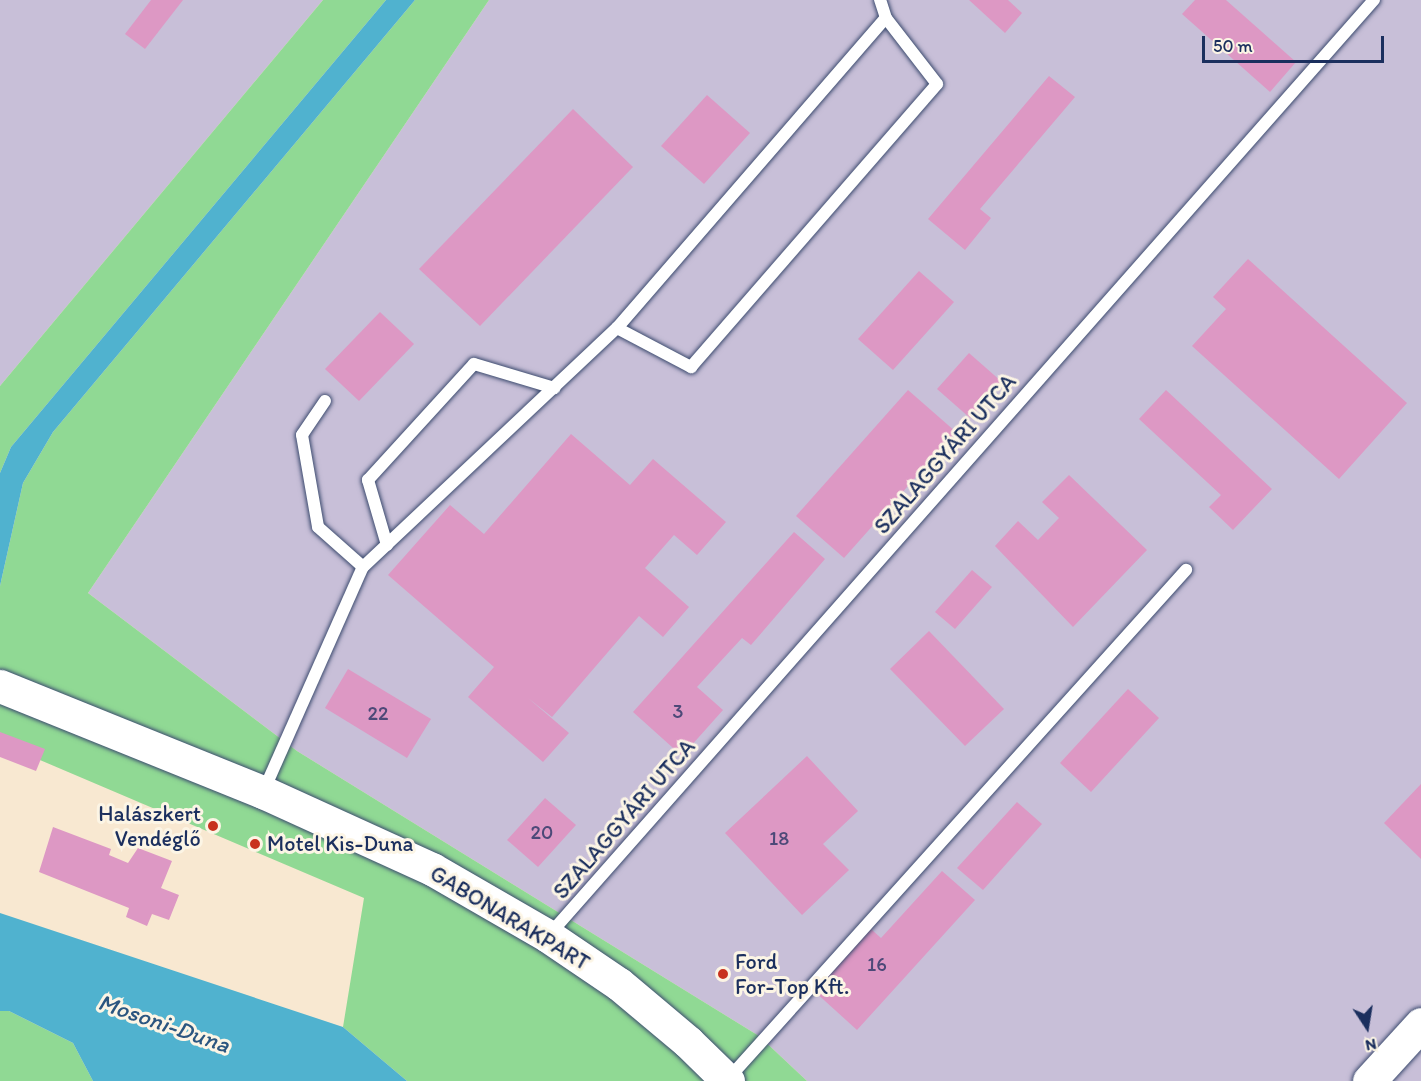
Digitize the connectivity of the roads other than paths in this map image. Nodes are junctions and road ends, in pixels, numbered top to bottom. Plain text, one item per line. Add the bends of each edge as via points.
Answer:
1 (880, 0) edge
2 (1374, 0) edge
3 (886, 18) junction
4 (617, 328) junction
5 (554, 388) junction
6 (325, 402) dead end
7 (387, 545) junction
8 (363, 567) junction
9 (1186, 570) dead end
10 (0, 686) edge
11 (263, 792) junction
12 (548, 936) junction
13 (1421, 1024) edge
14 (728, 1080) edge
15 (1369, 1081) edge

1 - 3 lane
2 - 12 lane, SZALAGGYÁRI UTCA
3 - 4 lane
3 - 4 lane via 937,84 691,367
4 - 5 lane
5 - 7 lane
5 - 7 lane via 474,364 368,480
6 - 8 lane via 302,435 318,527
7 - 8 lane
8 - 11 lane
9 - 14 lane
10 - 11 main road, GABONARAKPART
11 - 12 main road, GABONARAKPART via 432,869
12 - 14 main road, GABONARAKPART via 619,984
13 - 15 main road

